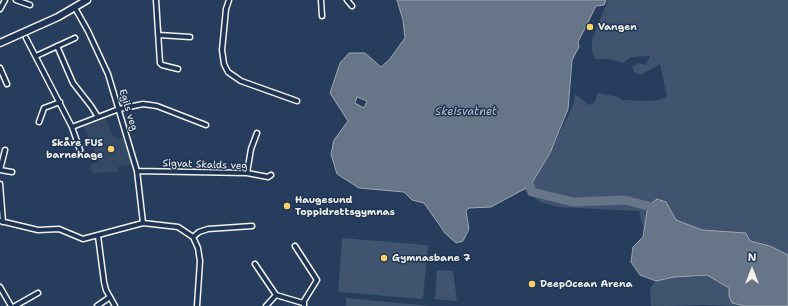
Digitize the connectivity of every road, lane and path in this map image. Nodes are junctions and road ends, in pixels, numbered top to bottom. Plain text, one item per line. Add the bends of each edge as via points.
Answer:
1 (5, 0) edge
2 (16, 0) edge
3 (87, 0) edge
4 (156, 0) edge
5 (229, 0) edge
6 (321, 0) edge
7 (347, 0) edge
8 (30, 6) dead end
9 (352, 6) dead end
10 (75, 8) junction
11 (0, 9) edge
12 (322, 16) dead end
13 (159, 35) junction
14 (190, 37) dead end
15 (26, 38) dead end
16 (76, 38) dead end
17 (0, 43) edge
18 (57, 46) junction
19 (36, 56) junction
20 (0, 68) edge
21 (178, 69) dead end
22 (7, 84) dead end
23 (295, 94) dead end
24 (60, 102) junction
25 (119, 110) junction
26 (98, 117) junction
27 (39, 122) dead end
28 (206, 125) dead end
29 (72, 127) junction
30 (257, 133) dead end
31 (4, 150) dead end
32 (80, 150) dead end
33 (0, 170) edge
34 (138, 171) junction
35 (12, 172) dead end
36 (247, 173) junction
37 (271, 175) dead end
38 (0, 184) edge
39 (1, 221) edge
40 (143, 223) junction
41 (252, 226) dead end
42 (98, 236) junction
43 (193, 237) junction
44 (295, 246) dead end
45 (255, 264) dead end
46 (0, 287) edge
47 (38, 293) dead end
48 (276, 295) junction
49 (110, 297) junction
50 (303, 305) edge
51 (11, 306) edge
52 (15, 306) edge
53 (97, 306) edge
54 (115, 306) edge
55 (197, 306) edge
56 (266, 306) edge

1 - 11 street
2 - 8 street
3 - 10 main road
4 - 13 street
5 - 23 street via 222,50 228,72 241,81 295,100
6 - 12 street
7 - 9 street
10 - 17 main road
10 - 25 street, Egils veg via 105,66
13 - 14 street
13 - 21 street via 160,63
15 - 19 street
16 - 18 street
18 - 19 street
18 - 26 street via 73,83
19 - 24 street
20 - 22 street
24 - 27 street via 44,108
24 - 29 street
25 - 26 street
25 - 28 street via 149,104
25 - 34 street, Egils veg
26 - 29 street
29 - 32 street
30 - 36 street
31 - 33 street
33 - 35 street
34 - 36 street, Sigvat Skalds veg
34 - 40 street, Egils veg
36 - 37 street, Sigvat Skalds veg via 268,177
38 - 39 street
39 - 42 street via 38,230 59,229 84,238
40 - 42 street
40 - 43 street via 173,225
41 - 43 street via 208,229
42 - 49 street via 104,282
43 - 55 street via 200,254
44 - 50 street via 317,280
45 - 48 street
46 - 51 street
47 - 52 street
48 - 50 street
48 - 56 street
49 - 53 street
49 - 54 street

